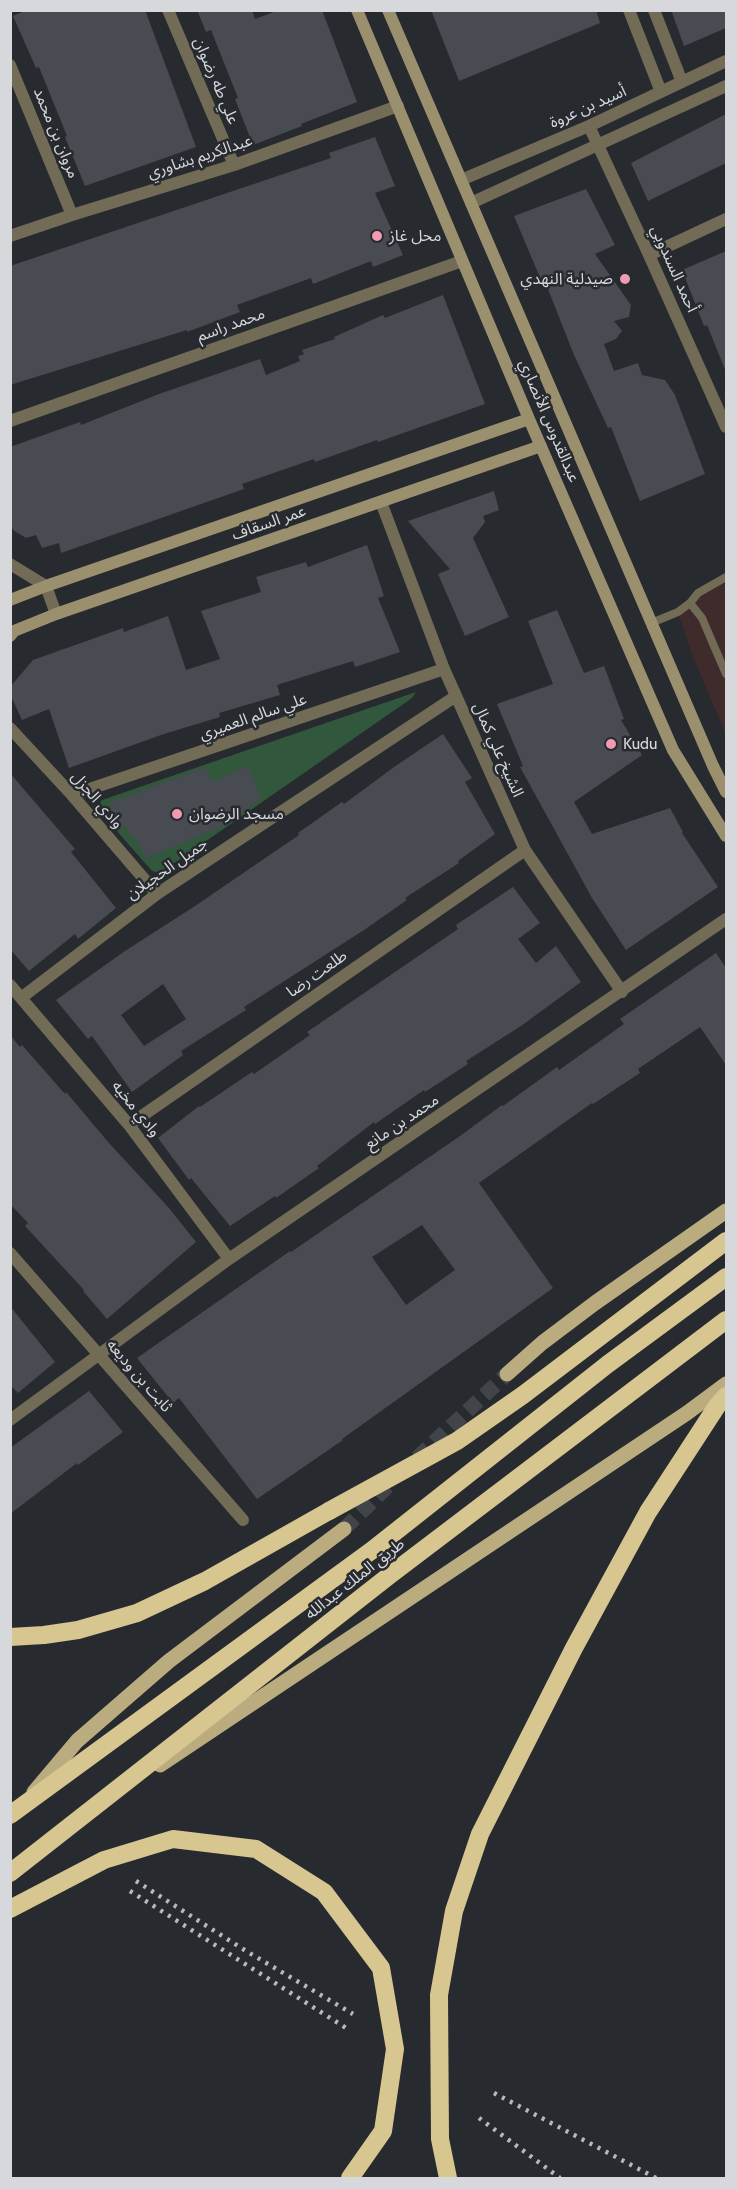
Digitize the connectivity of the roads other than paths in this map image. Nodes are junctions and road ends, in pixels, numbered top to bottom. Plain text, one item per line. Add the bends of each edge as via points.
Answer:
1 (168, 10) edge
2 (357, 10) edge
3 (388, 10) edge
4 (629, 10) edge
5 (654, 10) edge
6 (726, 61) edge
7 (10, 65) edge
8 (682, 82) junction
9 (726, 86) edge
10 (661, 92) junction
11 (398, 106) junction
12 (589, 126) junction
13 (599, 145) junction
14 (234, 165) junction
15 (461, 180) junction
16 (471, 203) junction
17 (72, 214) junction
18 (726, 219) edge
19 (10, 236) edge
20 (649, 255) junction
21 (462, 261) junction
22 (529, 419) junction
23 (10, 421) edge
24 (726, 427) edge
25 (541, 446) junction
26 (381, 502) junction
27 (10, 564) edge
28 (726, 577) edge
29 (46, 586) junction
30 (10, 600) edge
31 (690, 603) junction
32 (56, 614) junction
33 (652, 624) junction
34 (10, 636) edge
35 (444, 669) junction
36 (726, 674) edge
37 (456, 696) junction
38 (10, 728) edge
39 (726, 792) edge
40 (72, 795) junction
41 (726, 836) edge
42 (525, 850) junction
43 (157, 894) junction
44 (726, 919) edge
45 (10, 985) edge
46 (622, 992) junction
47 (21, 998) junction
48 (129, 1125) junction
49 (726, 1211) edge
50 (726, 1241) edge
51 (10, 1252) edge
52 (229, 1259) junction
53 (726, 1277) edge
54 (726, 1320) edge
55 (99, 1356) junction
56 (507, 1374) tunnel mouth
57 (726, 1384) edge
58 (726, 1396) edge
59 (10, 1420) edge
60 (243, 1520) dead end
61 (344, 1529) tunnel mouth
62 (10, 1637) edge
63 (16, 1811) edge
64 (87, 1814) junction
65 (10, 1873) edge
66 (10, 1909) edge
67 (350, 2178) edge
68 (448, 2178) edge

1 - 14 street, علي طه رضوان
2 - 11 street, عبدالقدوس الأنصاري
3 - 15 street, عبدالقدوس الأنصاري
4 - 10 street
5 - 8 street
6 - 8 street, أسيد بن عروة
7 - 17 street, مروان بن محمد
8 - 10 street, أسيد بن عروة
9 - 13 street
10 - 12 street, أسيد بن عروة
11 - 14 street, عبدالكريم بشاوري
11 - 21 street, عبدالقدوس الأنصاري
12 - 13 street, أحمد السندوبي
12 - 15 street, أسيد بن عروة
13 - 16 street
13 - 20 street, أحمد السندوبي
14 - 17 street, عبدالكريم بشاوري
15 - 16 street, عبدالقدوس الأنصاري
16 - 33 street, عبدالقدوس الأنصاري
17 - 19 street, عبدالكريم بشاوري
18 - 20 street
20 - 24 street, أحمد السندوبي
21 - 22 street, عبدالقدوس الأنصاري
21 - 23 street, محمد راسم
22 - 25 street, عبدالقدوس الأنصاري
22 - 29 street, عمر السقاف
25 - 26 street, عمر السقاف
25 - 41 street, عبدالقدوس الأنصاري via 673,750
26 - 32 street, عمر السقاف
26 - 35 street, الشيخ علي كمال
27 - 29 street
28 - 31 lane via 698,593
29 - 30 street, عمر السقاف
29 - 32 street
31 - 33 lane
31 - 36 lane via 702,618
32 - 34 street, عمر السقاف
33 - 39 street, عبدالقدوس الأنصاري
35 - 37 street, الشيخ علي كمال
35 - 40 street, علي سالم العميري
37 - 42 street, الشيخ علي كمال
37 - 43 street, جميل الحجيلان
38 - 40 street, وادي الجزل
40 - 43 street, وادي الجزل
42 - 46 street, الشيخ علي كمال
42 - 48 street, طلعت رضا
43 - 47 street, جميل الحجيلان
44 - 46 street, محمد بن مانع
45 - 47 street, وادي مخيه
46 - 52 street, محمد بن مانع
47 - 48 street, وادي مخيه
48 - 52 street, وادي مخيه
49 - 56 main road via 595,1302
50 - 62 highway, bridge via 457,1441 205,1581 137,1613 78,1630
51 - 55 street, ثابت بن وديعه
52 - 55 street, محمد بن مانع
53 - 63 highway, طريق الملك عبدالله via 608,1364 371,1551
54 - 64 highway, طريق الملك عبدالله via 390,1575
55 - 59 street, محمد بن مانع
55 - 60 street, ثابت بن وديعه
57 - 64 main road
58 - 68 highway via 648,1512 480,1834 454,1911 439,1995 440,2139
61 - 63 main road via 161,1668 77,1741
64 - 65 highway, طريق الملك عبدالله
66 - 67 highway via 104,1860 172,1839 256,1849 324,1892 381,1968 395,2049 383,2131

